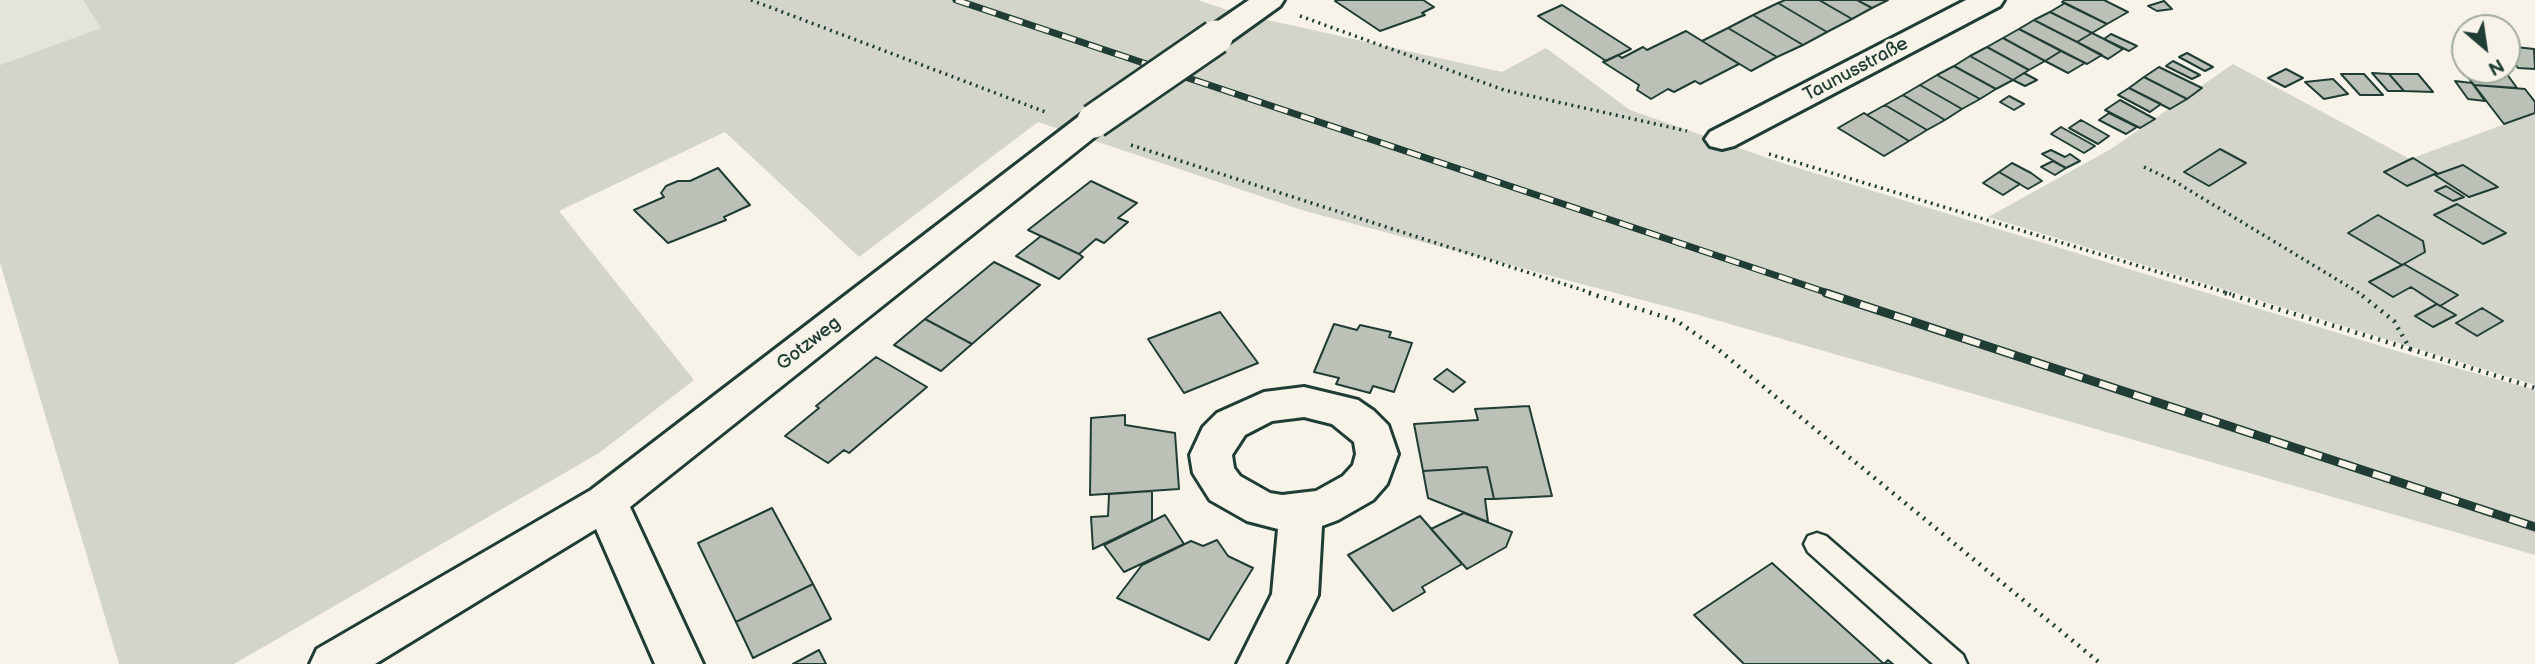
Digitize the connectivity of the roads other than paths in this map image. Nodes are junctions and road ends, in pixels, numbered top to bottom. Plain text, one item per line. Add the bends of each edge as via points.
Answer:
1 (1989, 0) edge
2 (1266, 2) edge
3 (1722, 139) road end
4 (606, 502) junction
5 (1301, 511) dead end
6 (1817, 544) dead end
7 (334, 664) edge
8 (679, 664) edge
9 (1261, 664) edge
10 (1953, 664) edge

1 - 3 street, Taunusstraße
2 - 4 street, Gotzweg, bridge via 1088,125
4 - 7 street, Gotzweg
4 - 8 street
5 - 9 street via 1295,595
6 - 10 lane

